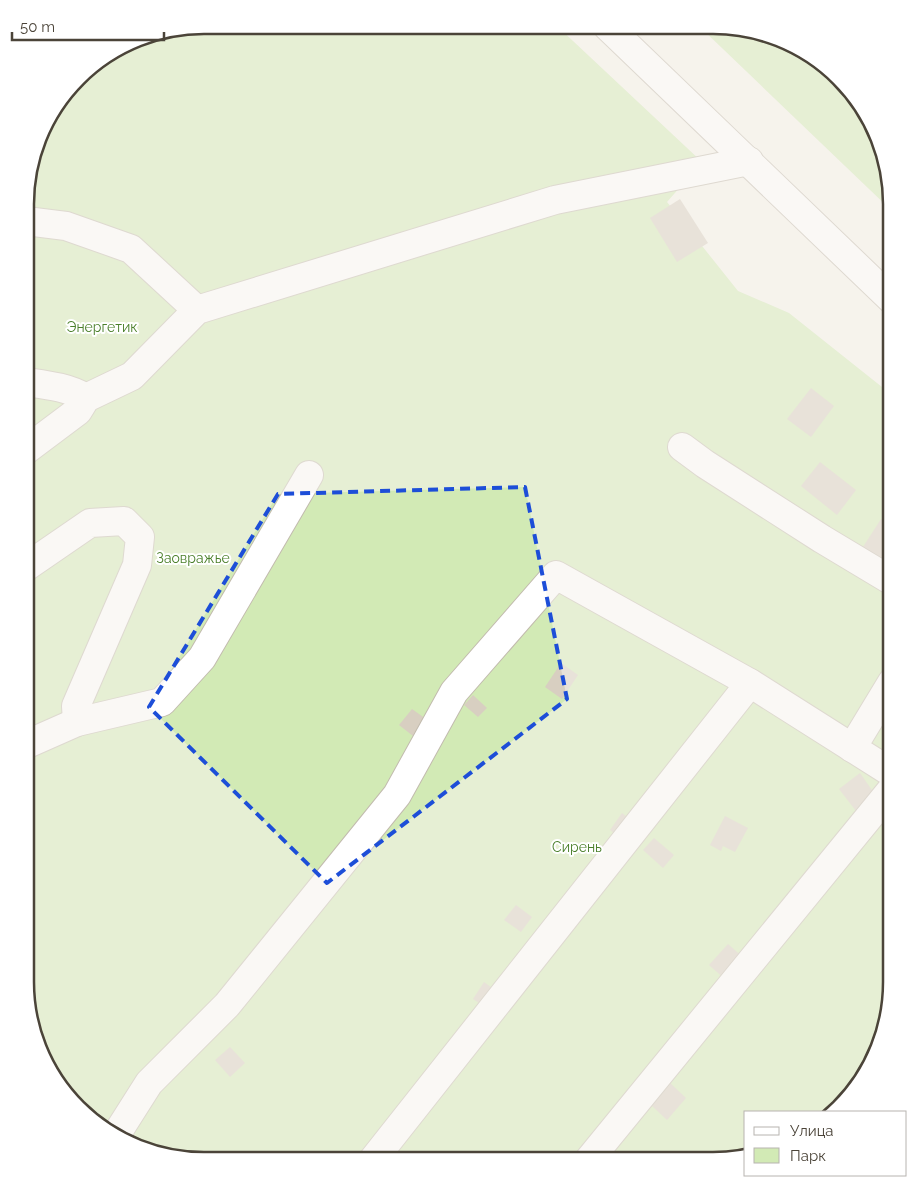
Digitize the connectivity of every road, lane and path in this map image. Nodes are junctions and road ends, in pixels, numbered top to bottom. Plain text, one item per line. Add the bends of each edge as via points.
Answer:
1 (615, 34) edge
2 (748, 161) junction
3 (34, 222) edge
4 (883, 291) edge
5 (197, 310) junction
6 (34, 383) edge
7 (86, 398) junction
8 (34, 444) edge
9 (682, 447) dead end
10 (309, 476) dead end
11 (34, 562) edge
12 (883, 575) edge
13 (750, 683) junction
14 (883, 697) edge
15 (77, 722) junction
16 (34, 741) edge
17 (852, 748) junction
18 (883, 767) edge
19 (883, 800) edge
20 (119, 1130) edge
21 (379, 1152) edge
22 (595, 1152) edge

1 - 2 street
2 - 4 street
2 - 5 street via 554,200
3 - 5 street via 66,226 131,249
5 - 7 street via 132,376
6 - 7 street via 77,392
7 - 8 street via 78,411
9 - 12 street via 806,529
10 - 15 street via 202,658 162,702
11 - 15 street via 90,524 124,522 140,537 137,565 76,706
13 - 17 street
13 - 20 street via 556,575 454,692 397,795 227,1005 149,1083
13 - 21 street
14 - 17 street
15 - 16 street
17 - 18 street
19 - 22 street

